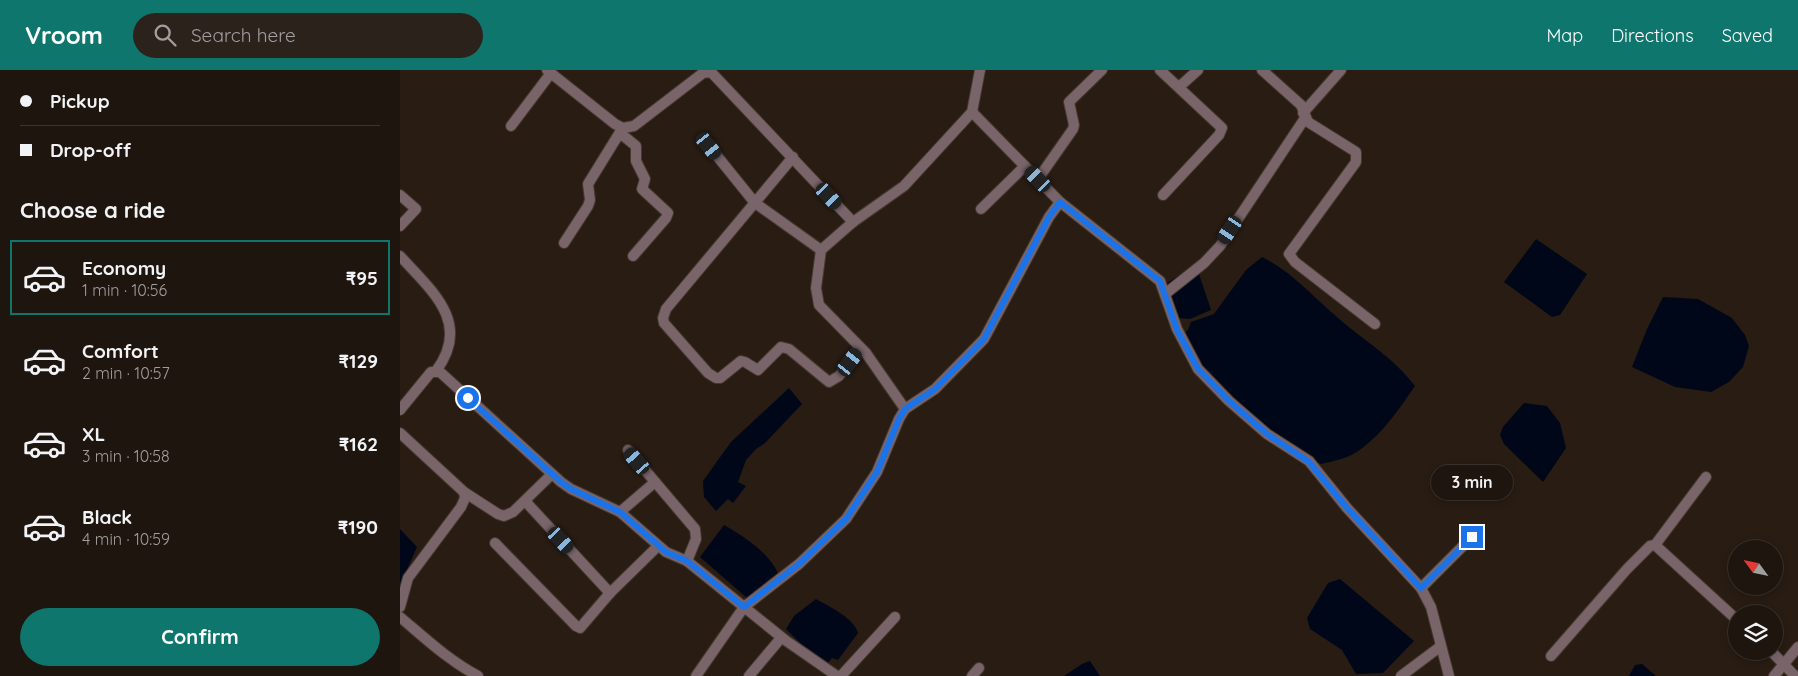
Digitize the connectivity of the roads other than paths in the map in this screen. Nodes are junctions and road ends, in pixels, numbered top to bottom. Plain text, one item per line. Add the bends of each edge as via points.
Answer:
1 (980, 70) edge
2 (1102, 70) edge
3 (1160, 70) edge
4 (1198, 70) edge
5 (1262, 70) edge
6 (1341, 70) edge
7 (549, 72) edge
8 (1179, 87) junction
9 (972, 112) junction
10 (1304, 116) junction
11 (511, 126) dead end
12 (622, 131) junction
13 (709, 146) dead end
14 (793, 157) junction
15 (1025, 166) junction
16 (1038, 179) junction
17 (400, 195) edge
18 (1163, 195) dead end
19 (754, 202) junction
20 (1060, 202) junction
21 (981, 209) dead end
22 (853, 222) junction
23 (400, 226) edge
24 (564, 243) dead end
25 (821, 250) junction
26 (400, 256) edge
27 (633, 256) dead end
28 (1165, 294) junction
29 (1375, 324) dead end
30 (860, 348) junction
31 (436, 371) junction
32 (905, 409) junction
33 (400, 410) edge
34 (400, 433) edge
35 (628, 450) dead end
36 (552, 474) junction
37 (1706, 476) dead end
38 (656, 482) junction
39 (464, 492) junction
40 (525, 501) junction
41 (620, 512) junction
42 (1472, 537) dead end
43 (495, 543) dead end
44 (1655, 545) junction
45 (658, 546) junction
46 (687, 561) junction
47 (1421, 588) junction
48 (610, 593) junction
49 (400, 607) edge
50 (744, 607) junction
51 (1728, 612) edge
52 (400, 617) edge
53 (894, 617) dead end
54 (781, 638) junction
55 (1441, 646) junction
56 (1798, 647) edge
57 (1551, 656) dead end
58 (1780, 660) edge
59 (1784, 664) junction
60 (1445, 674) edge
61 (478, 676) edge
62 (696, 676) edge
63 (749, 676) edge
64 (837, 676) edge
65 (841, 676) edge
66 (1401, 676) edge
67 (1774, 676) edge
68 (1795, 676) edge

1 - 9 street
2 - 16 street via 1068,102 1073,130
3 - 8 street
4 - 8 street
5 - 10 street via 1300,105
6 - 10 street
7 - 11 street
7 - 12 street
8 - 18 street via 1220,123 1221,132
9 - 15 street
9 - 22 street via 904,186
10 - 28 street via 1220,246
10 - 29 street via 1358,157 1289,254
12 - 14 street via 634,126 707,71 717,76
12 - 24 street via 588,184 588,206
12 - 27 street via 636,146 636,161 645,179 642,189 668,212
13 - 19 street
14 - 19 street
14 - 22 street
15 - 16 street
15 - 21 street
16 - 20 street
17 - 23 street via 416,209
19 - 25 street
19 - 30 street via 666,309 664,324 716,378 741,361 758,370 781,347 828,382 839,376
20 - 28 street via 1160,281
20 - 32 street via 984,339 935,389
22 - 25 street
25 - 30 street via 816,297 826,313
26 - 31 street via 447,312 451,329 445,358
28 - 47 street via 1177,330 1198,369 1267,434 1309,462
30 - 32 street
31 - 33 street via 431,372
31 - 36 street
32 - 50 street via 877,472 846,519 799,564
34 - 39 street
35 - 38 street
36 - 40 street
36 - 41 street via 571,489
37 - 44 street
38 - 41 street
38 - 46 street via 692,523 697,534
39 - 40 street via 504,516
39 - 49 street via 461,507 408,578
40 - 48 street
41 - 45 street
42 - 47 street
43 - 48 street via 580,628
44 - 51 street
44 - 57 street via 1627,569
45 - 46 street
45 - 48 street
46 - 50 street
47 - 55 street via 1431,607
50 - 54 street
50 - 62 street
52 - 61 street via 433,647
53 - 65 street
54 - 63 street
54 - 64 street
55 - 60 street
55 - 66 street
56 - 59 street
58 - 59 street
59 - 67 street
59 - 68 street

